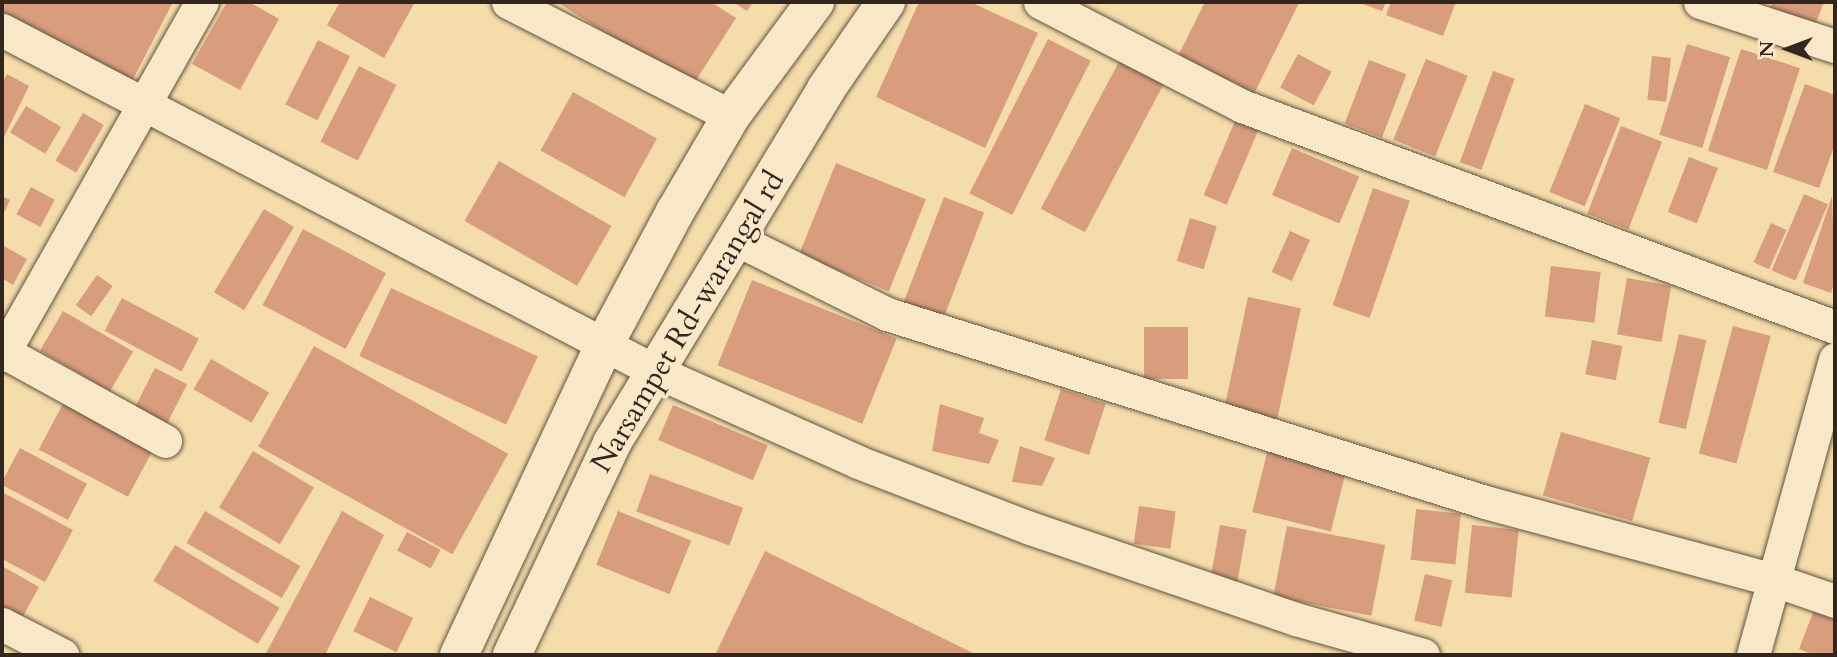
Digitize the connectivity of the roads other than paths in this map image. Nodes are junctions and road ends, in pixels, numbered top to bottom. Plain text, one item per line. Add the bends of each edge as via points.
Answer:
1 (202, 2) edge
2 (508, 2) edge
3 (815, 2) edge
4 (887, 2) edge
5 (1040, 2) edge
6 (1700, 2) edge
7 (2, 30) edge
8 (1835, 46) edge
9 (146, 103) junction
10 (730, 116) junction
11 (738, 240) junction
12 (1835, 327) edge
13 (605, 343) junction
14 (3, 353) edge
15 (1835, 359) edge
16 (655, 371) junction
17 (165, 441) dead end
18 (1774, 580) junction
19 (1835, 601) edge
20 (2, 624) edge
21 (62, 655) edge
22 (459, 655) edge
23 (512, 655) edge
24 (1423, 655) edge
25 (1753, 655) edge

1 - 9 street
2 - 10 street
3 - 10 main road, Narsampet Rd-warangal rd
4 - 11 main road, Narsampet Rd-warangal rd via 826,89
5 - 12 street via 1242,106
6 - 8 street
7 - 9 street
9 - 13 street
9 - 14 street
10 - 13 main road, Narsampet Rd-warangal rd
11 - 16 main road, Narsampet Rd-warangal rd
11 - 18 street via 887,314 1485,502
13 - 16 street
13 - 22 main road, Narsampet Rd-warangal rd
14 - 17 street
15 - 18 street
16 - 23 main road, Narsampet Rd-warangal rd via 612,443
16 - 24 street via 858,462 1030,528 1296,619
18 - 19 street
18 - 25 street
20 - 21 street

